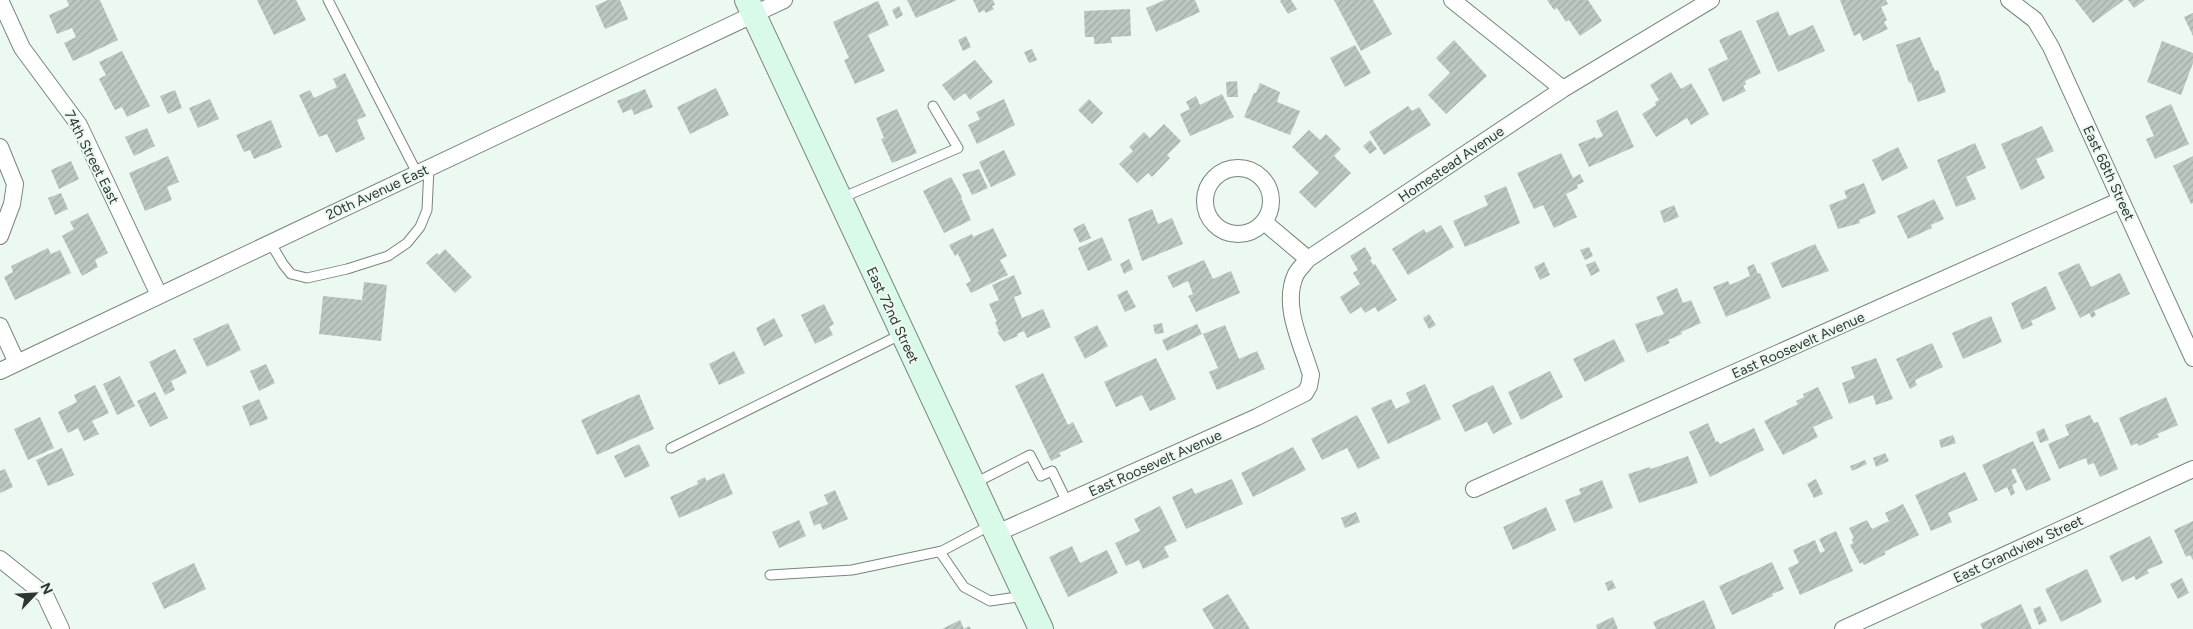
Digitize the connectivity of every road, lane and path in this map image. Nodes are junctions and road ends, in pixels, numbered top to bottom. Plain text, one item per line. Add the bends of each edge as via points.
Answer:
1 (0, 0) edge
2 (328, 0) edge
3 (784, 0) edge
4 (1452, 0) edge
5 (1710, 0) edge
6 (2009, 0) edge
7 (750, 7) edge
8 (1563, 89) junction
9 (933, 106) dead end
10 (0, 147) edge
11 (423, 170) junction
12 (839, 199) junction
13 (2121, 200) junction
14 (1264, 222) junction
15 (0, 236) edge
16 (270, 242) junction
17 (1308, 259) junction
18 (159, 295) junction
19 (0, 326) edge
20 (902, 334) junction
21 (2193, 358) edge
22 (17, 363) junction
23 (0, 371) edge
24 (1309, 386) joint
25 (671, 448) dead end
26 (2193, 469) edge
27 (972, 484) junction
28 (1474, 489) dead end
29 (1067, 502) junction
30 (993, 529) junction
31 (940, 552) junction
32 (0, 559) edge
33 (770, 576) dead end
34 (1024, 596) junction
35 (61, 629) edge
36 (1041, 629) edge
37 (1843, 629) edge

1 - 18 street, 74th Street East via 22,48 79,125
2 - 11 lane
3 - 7 street, 20th Avenue East
4 - 8 street
5 - 8 street, Homestead Avenue
6 - 13 street, East 68th Street via 2035,20 2051,47
7 - 11 street, 20th Avenue East
7 - 12 main road, East 72nd Street
8 - 17 street, Homestead Avenue
9 - 12 lane via 958,148
10 - 15 street via 15,184 12,204
11 - 16 street, 20th Avenue East
11 - 16 lane via 426,210 420,227 407,243 388,256 306,278 291,274
12 - 20 main road, East 72nd Street
13 - 21 street, East 68th Street
13 - 28 street, East Roosevelt Avenue
14 - 14 street via 1271,195 1262,178 1237,168 1227,170 1212,181 1206,198 1214,224 1222,230 1240,234 1258,228
14 - 17 street
16 - 18 street, 20th Avenue East
17 - 24 street, Homestead Avenue via 1297,272 1291,288 1290,306 1311,375
18 - 22 street, 20th Avenue East
19 - 22 street
20 - 25 lane
20 - 27 main road, East 72nd Street
22 - 23 street, 20th Avenue East
24 - 29 street, East Roosevelt Avenue via 1297,398
26 - 37 street, East Grandview Street
27 - 29 lane via 1030,455 1041,476 1052,471
27 - 30 main road, East 72nd Street
29 - 30 street, East Roosevelt Avenue
30 - 31 lane
30 - 34 main road, East 72nd Street
31 - 33 lane via 852,570
31 - 34 lane via 964,587 990,601
32 - 35 street via 45,595
34 - 36 main road, East 72nd Street

